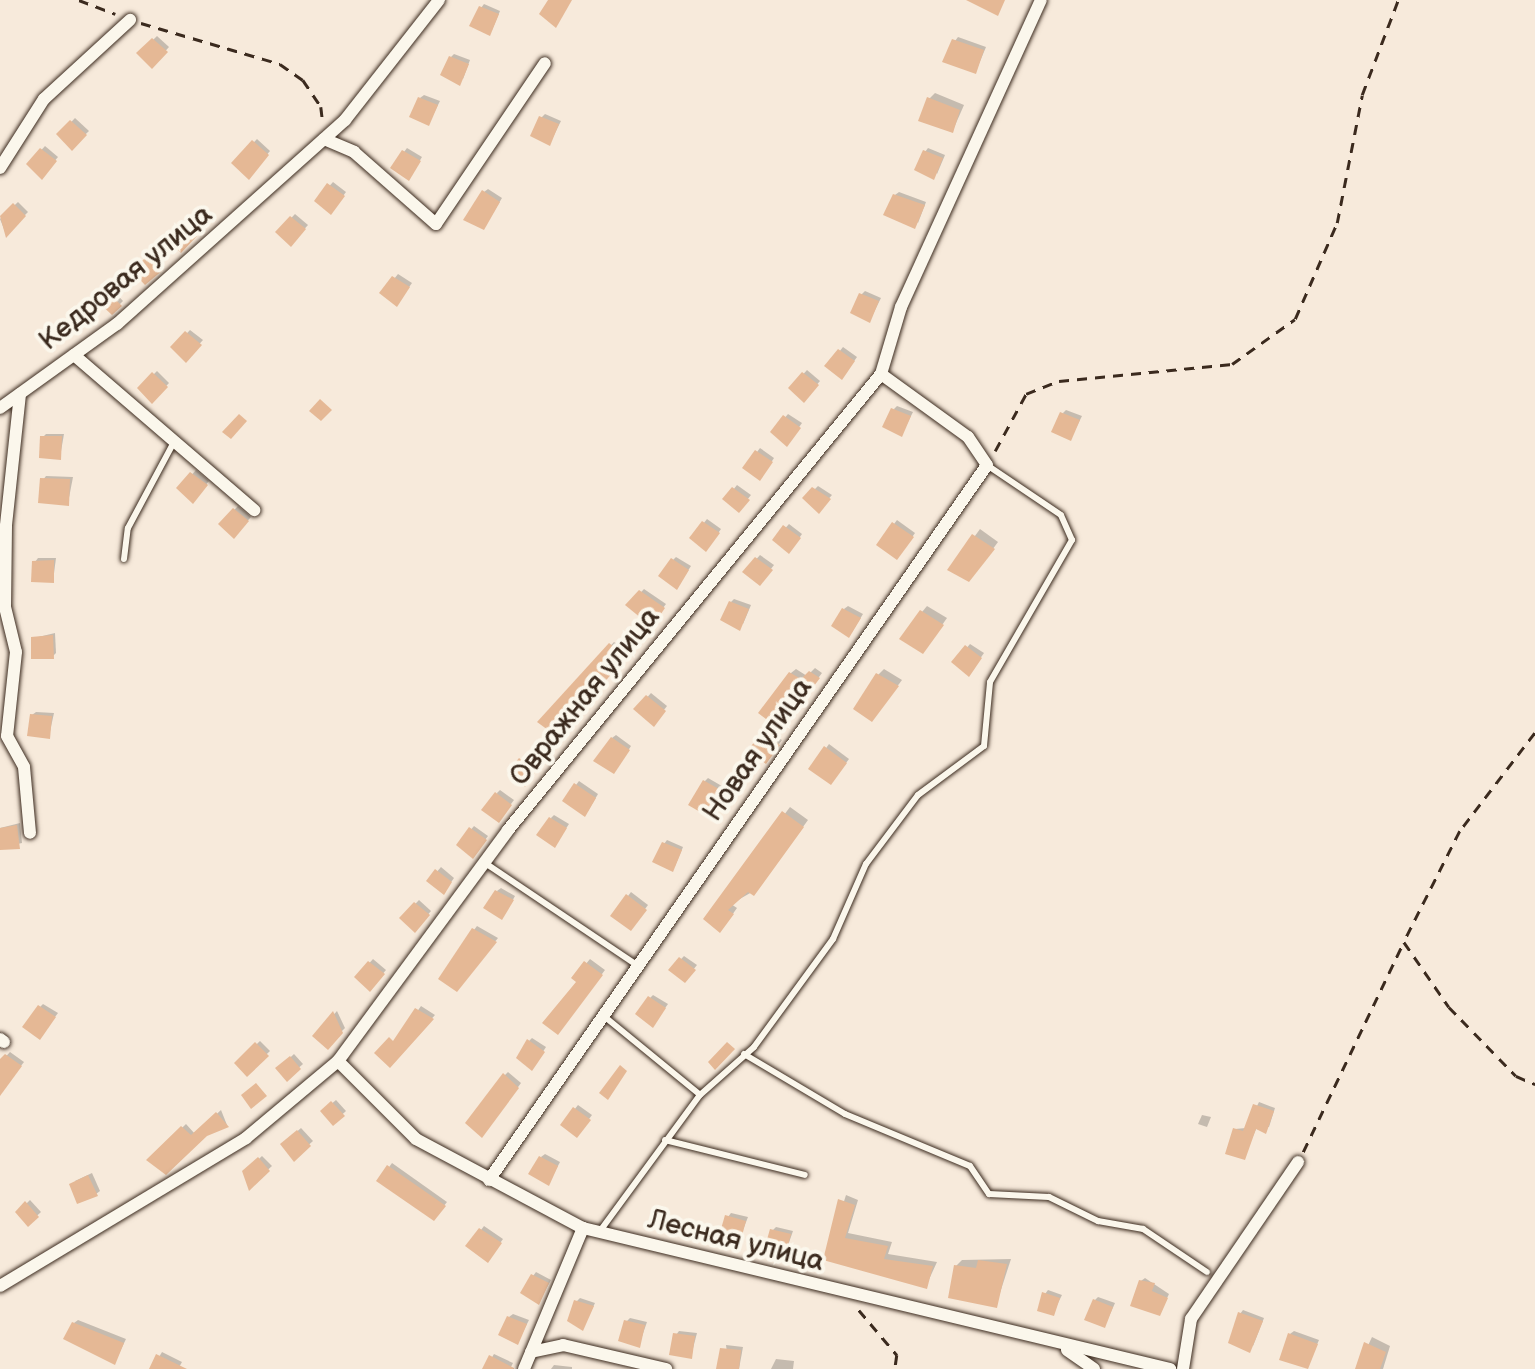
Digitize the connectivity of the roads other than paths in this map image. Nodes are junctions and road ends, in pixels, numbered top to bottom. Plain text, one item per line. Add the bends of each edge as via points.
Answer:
1 (439, 0) edge
2 (1041, 0) edge
3 (130, 20) road end
4 (544, 64) dead end
5 (324, 139) junction
6 (0, 168) edge
7 (74, 355) junction
8 (881, 374) junction
9 (20, 394) junction
10 (0, 408) edge
11 (174, 441) junction
12 (987, 466) junction
13 (254, 510) dead end
14 (124, 559) dead end
15 (30, 833) dead end
16 (484, 862) junction
17 (638, 966) junction
18 (604, 1016) junction
19 (744, 1054) junction
20 (338, 1060) junction
21 (700, 1094) junction
22 (664, 1140) junction
23 (1298, 1162) road end
24 (804, 1175) dead end
25 (490, 1180) junction
26 (583, 1228) junction
27 (599, 1232) junction
28 (1206, 1272) dead end
29 (0, 1286) edge
30 (1061, 1346) junction
31 (532, 1352) junction
32 (524, 1369) edge
33 (666, 1369) edge
34 (1094, 1369) edge
35 (1170, 1369) edge
36 (1183, 1369) edge

1 - 5 street, Кедровая улица
2 - 8 street, Овражная улица via 901,306
3 - 6 street via 44,100
4 - 5 street via 436,224 354,152
5 - 7 street, Кедровая улица
7 - 9 street, Кедровая улица
7 - 11 street
8 - 12 street via 968,437
8 - 16 street, Овражная улица
9 - 10 street, Кедровая улица
9 - 15 street via 4,607 16,652 7,736 24,767
11 - 13 street
11 - 14 lane via 128,528
12 - 17 street, Новая улица
12 - 19 lane via 1061,515 1072,540 990,682 984,746 918,795 866,864 833,940
16 - 17 lane
16 - 20 street, Овражная улица
17 - 18 street, Новая улица
18 - 21 lane
18 - 25 street, Новая улица
19 - 21 lane
19 - 28 lane via 845,1114 970,1166 990,1194 1049,1198 1098,1221 1144,1229
20 - 25 street, Лесная улица via 416,1140
20 - 29 street, Овражная улица via 246,1138
21 - 22 lane
22 - 24 lane
22 - 27 lane
23 - 36 street via 1191,1319
25 - 26 street, Лесная улица
26 - 27 street, Лесная улица
26 - 31 street
27 - 30 street, Лесная улица
30 - 34 street
30 - 35 street, Лесная улица
31 - 32 street
31 - 33 street via 563,1344

